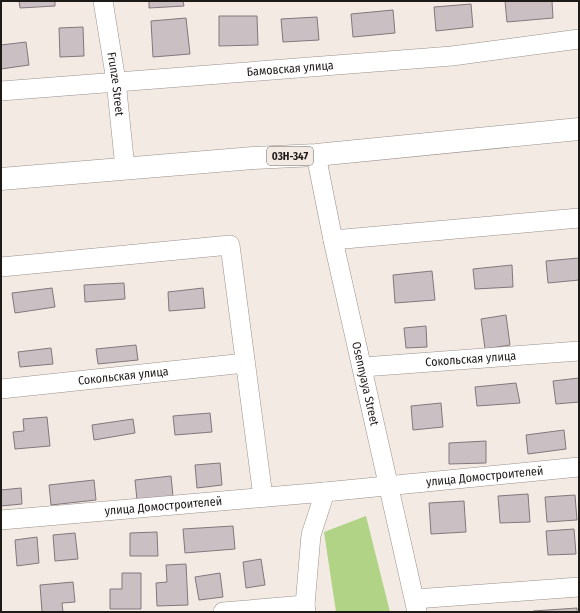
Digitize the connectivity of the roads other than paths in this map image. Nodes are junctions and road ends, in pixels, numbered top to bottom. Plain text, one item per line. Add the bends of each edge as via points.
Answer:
1 (103, 1) edge
2 (579, 39) edge
3 (116, 81) junction
4 (1, 91) edge
5 (579, 129) edge
6 (316, 155) junction
7 (125, 168) junction
8 (1, 179) edge
9 (579, 218) edge
10 (333, 240) junction
11 (1, 267) edge
12 (579, 351) edge
13 (245, 363) junction
14 (363, 367) junction
15 (1, 389) edge
16 (579, 467) edge
17 (390, 484) junction
18 (325, 492) junction
19 (263, 497) junction
20 (1, 520) edge
21 (579, 587) edge
22 (416, 606) edge
23 (305, 609) edge
24 (223, 612) edge

1 - 3 street, Frunze Street
2 - 3 street, Бамовская улица via 452,56
3 - 4 street, Бамовская улица
3 - 7 street, Frunze Street
5 - 6 main road, 03Н-347
6 - 7 main road, 03Н-347
6 - 10 street, Osennyaya Street
7 - 8 main road, 03Н-347
9 - 10 street
10 - 14 street, Osennyaya Street
11 - 13 street via 230,245
12 - 14 street, Сокольская улица
13 - 15 street, Сокольская улица
13 - 19 street
14 - 17 street, Osennyaya Street
16 - 17 street, улица Домостроителей
17 - 18 street, улица Домостроителей
17 - 22 street, Osennyaya Street
18 - 19 street, улица Домостроителей
18 - 23 street via 311,535
19 - 20 street, улица Домостроителей
21 - 22 street
23 - 24 street

